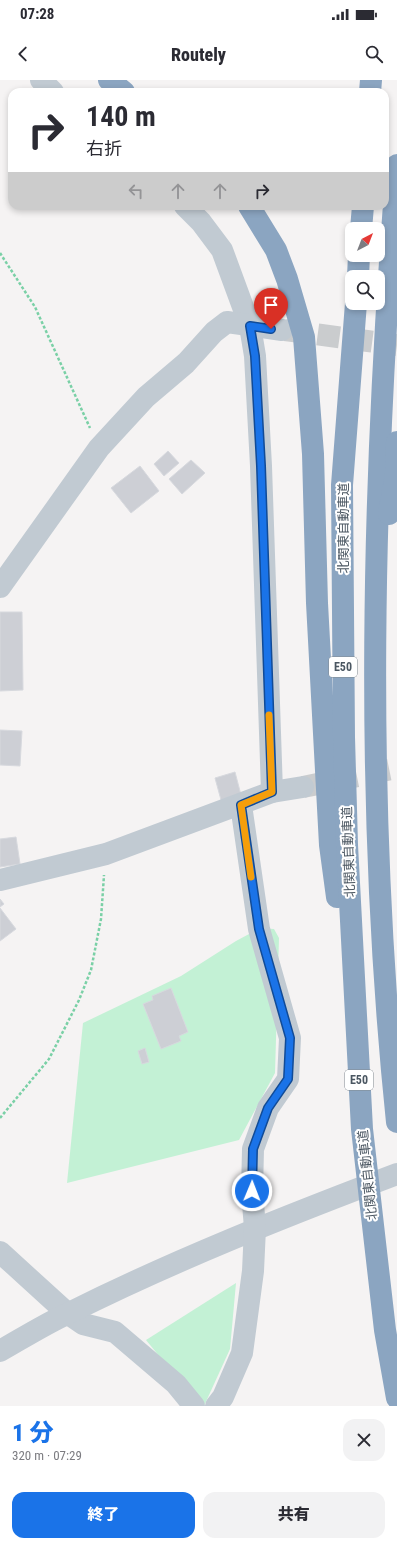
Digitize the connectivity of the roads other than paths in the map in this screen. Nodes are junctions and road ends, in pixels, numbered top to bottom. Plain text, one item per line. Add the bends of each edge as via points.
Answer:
1 (41, 80) edge
2 (109, 80) edge
3 (49, 88) edge
4 (119, 88) edge
5 (397, 165) edge
6 (189, 210) edge
7 (251, 210) edge
8 (363, 210) edge
9 (362, 222) edge
10 (355, 310) edge
11 (250, 326) junction
12 (282, 330) tunnel mouth
13 (397, 442) edge
14 (0, 587) edge
15 (376, 608) junction
16 (303, 787) tunnel mouth
17 (272, 792) junction
18 (241, 805) junction
19 (0, 880) edge
20 (357, 1031) junction
21 (397, 1121) edge
22 (397, 1174) edge
23 (255, 1228) junction
24 (0, 1252) edge
25 (67, 1313) junction
26 (0, 1351) edge
27 (397, 1398) edge
28 (194, 1406) edge
29 (216, 1406) edge

1 - 3 street
2 - 4 highway
5 - 15 highway, E50 via 379,463
6 - 11 street via 222,250
7 - 20 highway via 276,250 304,337 313,454 317,603 330,845
8 - 9 highway
10 - 20 highway, 北関東自動車道 / E50 via 342,485 342,606 347,837
11 - 12 street
11 - 14 street via 227,322 214,332 186,363 146,397 99,448
11 - 17 street via 255,356 261,466
13 - 15 highway via 396,474
15 - 21 highway, E50 via 378,844 388,1028
16 - 17 street
17 - 18 street
18 - 19 street via 106,854
18 - 23 street via 259,929 290,1038 288,1079 268,1108 253,1149 252,1191
20 - 27 highway, 北関東自動車道 / E50 via 362,1129 385,1330
22 - 23 street
23 - 25 street
23 - 29 street via 253,1271 242,1353 223,1397
24 - 25 street
25 - 26 street
25 - 28 street via 83,1324 115,1332 176,1384

